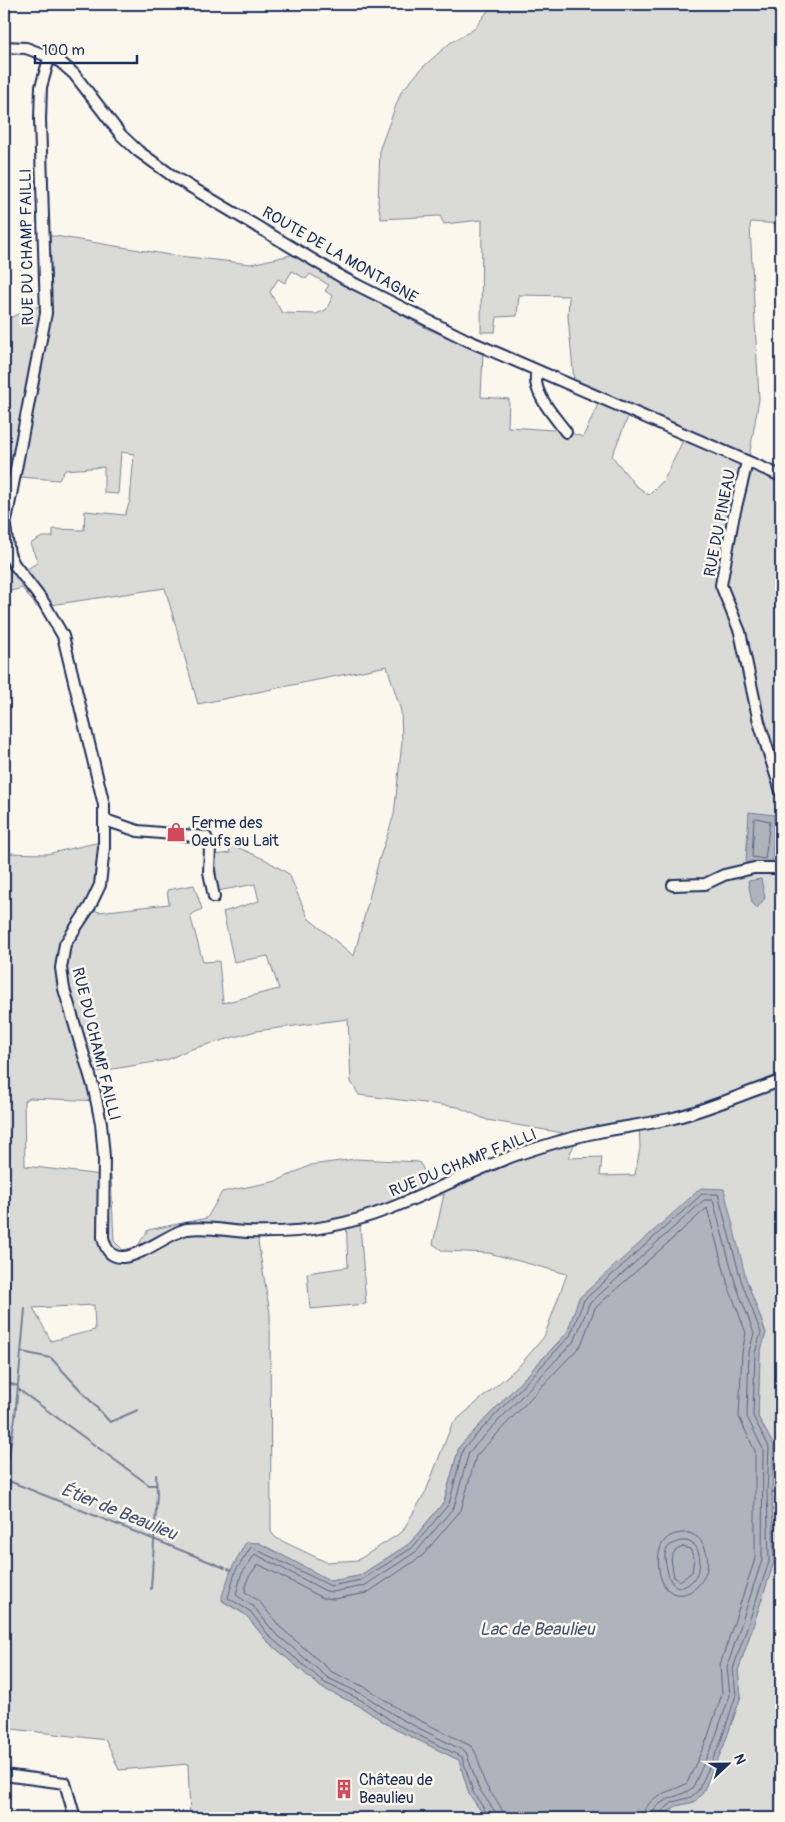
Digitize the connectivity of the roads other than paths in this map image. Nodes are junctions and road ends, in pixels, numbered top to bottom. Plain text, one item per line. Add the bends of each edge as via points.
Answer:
1 (4, 47) edge
2 (50, 55) junction
3 (537, 371) junction
4 (566, 432) dead end
5 (747, 462) junction
6 (781, 476) edge
7 (781, 791) edge
8 (105, 820) junction
9 (781, 868) edge
10 (673, 885) dead end
11 (214, 897) dead end
12 (781, 1081) edge
13 (4, 1776) edge
14 (75, 1818) edge

1 - 2 street, ROUTE DE LA MONTAGNE via 26,48
2 - 3 street, ROUTE DE LA MONTAGNE via 74,74 121,135 174,177 365,290
2 - 8 street, RUE DU CHAMP FAILLI via 41,87 46,312 5,526 9,554 14,564 64,636 100,785
3 - 4 street via 536,381 543,399
3 - 5 street, ROUTE DE LA MONTAGNE
5 - 6 street, ROUTE DE LA MONTAGNE
5 - 7 street, RUE DU PINEAU via 722,585 740,632 759,722
8 - 11 street via 138,830 206,837 210,847 209,872
8 - 12 street, RUE DU CHAMP FAILLI via 100,885 65,944 61,968 101,1123 104,1237 112,1254 135,1256 168,1235 190,1229 284,1233 346,1223 537,1148 684,1116
9 - 10 street via 754,868 724,875 705,884
13 - 14 street via 65,1783

